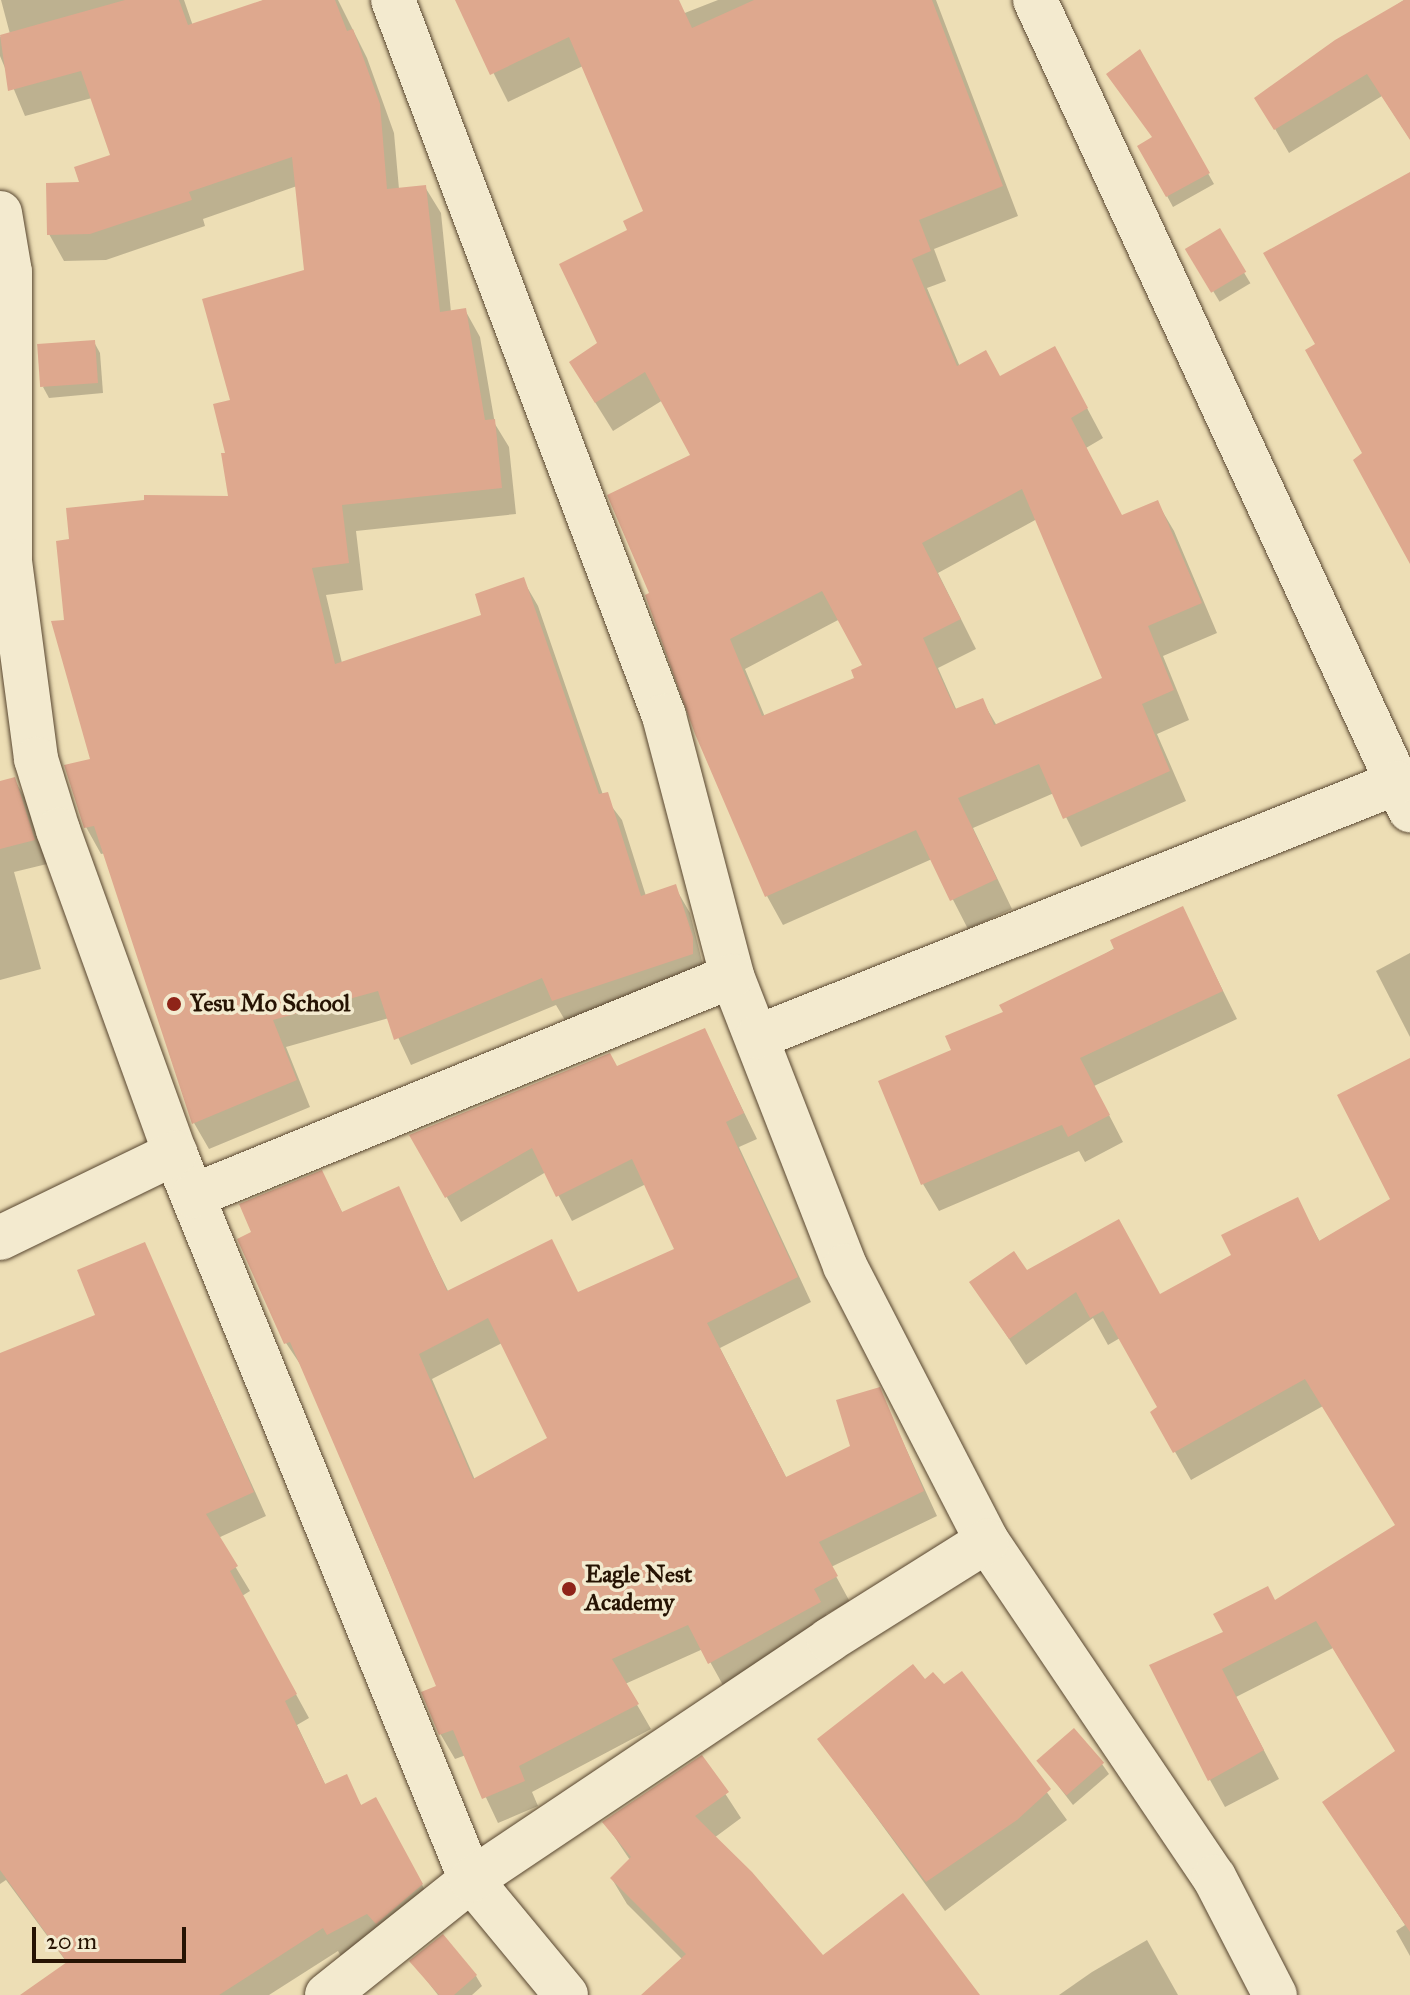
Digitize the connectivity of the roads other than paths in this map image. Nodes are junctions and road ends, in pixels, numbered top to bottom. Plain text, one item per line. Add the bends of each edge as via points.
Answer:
1 (393, 0) edge
2 (1035, 0) edge
3 (0, 213) edge
4 (5, 274) edge
5 (1403, 796) edge
6 (732, 976) junction
7 (757, 1037) junction
8 (175, 1153) junction
9 (193, 1196) junction
10 (0, 1238) edge
11 (987, 1541) junction
12 (471, 1880) junction
13 (327, 1995) edge
14 (566, 1995) edge
15 (1275, 1995) edge

1 - 6 street via 664,716
2 - 5 street
3 - 4 street
4 - 8 street via 10,561 36,759 92,934
5 - 7 street
6 - 7 street
6 - 9 street
7 - 11 street via 845,1266
8 - 9 street
8 - 10 street
9 - 12 street
11 - 12 street via 815,1649
11 - 15 street via 1214,1877
12 - 13 street
12 - 14 street

